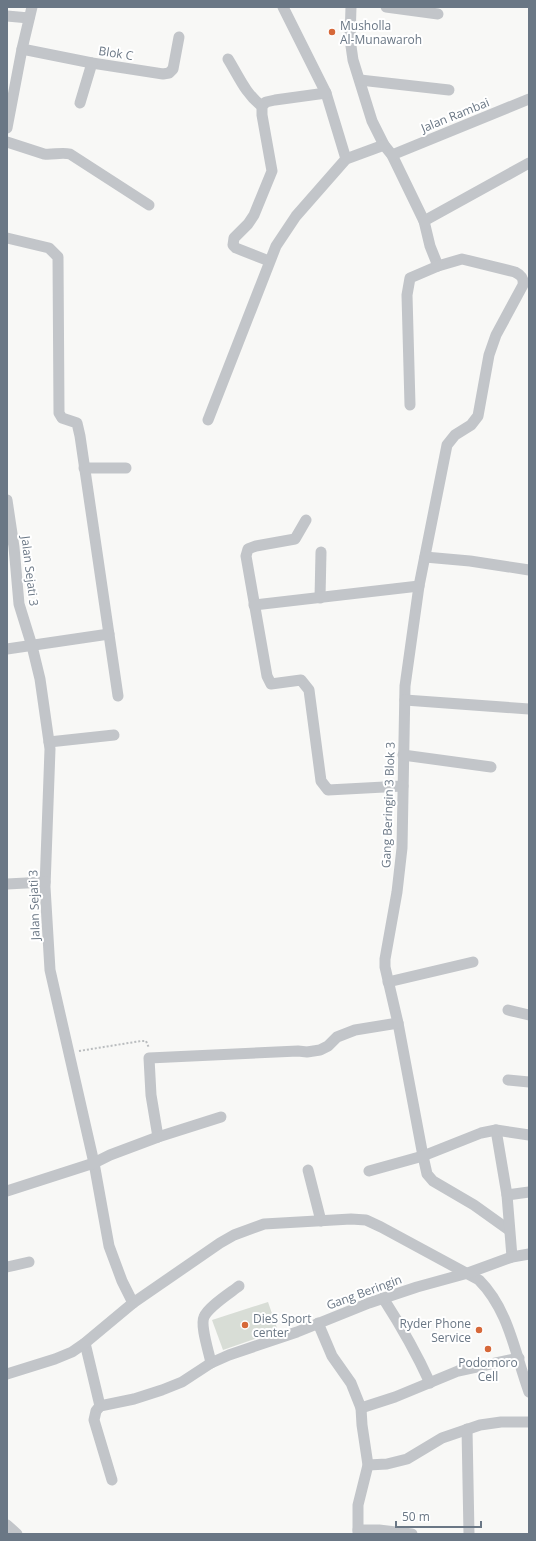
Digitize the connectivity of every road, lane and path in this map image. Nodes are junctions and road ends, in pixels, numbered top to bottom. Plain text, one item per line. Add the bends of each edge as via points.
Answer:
1 (32, 7) edge
2 (283, 7) edge
3 (351, 7) edge
4 (386, 7) edge
5 (438, 14) dead end
6 (7, 16) edge
7 (29, 18) junction
8 (179, 37) dead end
9 (22, 49) junction
10 (228, 59) dead end
11 (92, 63) junction
12 (360, 80) junction
13 (449, 90) dead end
14 (326, 93) junction
15 (529, 99) edge
16 (80, 103) dead end
17 (262, 106) junction
18 (7, 128) edge
19 (7, 142) edge
20 (384, 145) junction
21 (392, 156) junction
22 (346, 159) junction
23 (529, 163) edge
24 (149, 205) dead end
25 (424, 221) junction
26 (7, 238) edge
27 (269, 261) junction
28 (438, 266) junction
29 (410, 405) dead end
30 (208, 420) dead end
31 (84, 468) junction
32 (126, 468) dead end
33 (7, 500) edge
34 (306, 520) dead end
35 (10, 537) edge
36 (321, 552) dead end
37 (425, 557) junction
38 (529, 570) edge
39 (419, 586) junction
40 (320, 598) junction
41 (254, 605) junction
42 (109, 634) junction
43 (32, 646) junction
44 (7, 649) edge
45 (118, 696) dead end
46 (405, 700) junction
47 (529, 709) edge
48 (114, 735) dead end
49 (49, 742) junction
50 (403, 755) junction
51 (491, 767) dead end
52 (403, 786) junction
53 (45, 882) junction
54 (7, 884) edge
55 (473, 962) dead end
56 (388, 982) junction
57 (508, 1010) dead end
58 (529, 1015) edge
59 (398, 1023) junction
60 (70, 1053) junction
61 (149, 1058) junction
62 (508, 1080) dead end
63 (529, 1082) edge
64 (222, 1117) dead end
65 (496, 1130) junction
66 (529, 1135) edge
67 (158, 1137) junction
68 (423, 1156) junction
69 (94, 1163) junction
70 (308, 1170) dead end
71 (369, 1171) dead end
72 (8, 1188) edge
73 (529, 1192) edge
74 (507, 1195) junction
75 (321, 1221) junction
76 (509, 1230) junction
77 (529, 1254) edge
78 (512, 1257) junction
79 (29, 1262) dead end
80 (7, 1267) edge
81 (468, 1273) junction
82 (239, 1286) dead end
83 (383, 1298) junction
84 (133, 1303) junction
85 (318, 1324) junction
86 (85, 1343) junction
87 (519, 1358) junction
88 (211, 1363) junction
89 (7, 1374) edge
90 (430, 1383) junction
91 (529, 1392) edge
92 (100, 1406) junction
93 (361, 1408) junction
94 (529, 1422) edge
95 (467, 1429) junction
96 (368, 1465) junction
97 (112, 1480) dead end
98 (7, 1525) edge
99 (358, 1532) edge
100 (16, 1534) edge
101 (412, 1534) edge
102 (469, 1534) edge

1 - 7 street
2 - 14 street
3 - 12 street via 350,39 353,60
4 - 5 street
6 - 7 street
7 - 9 street
8 - 11 street, Blok C via 173,69 169,73
9 - 11 street, Blok C
9 - 18 street
10 - 17 street via 246,89
11 - 16 street
12 - 13 street
12 - 20 street via 372,121
14 - 17 street via 275,100
14 - 22 street
15 - 21 street, Jalan Rambai
17 - 27 street via 272,171 254,215 234,238 233,245
19 - 24 street via 44,154 70,154
20 - 21 street
20 - 22 street
21 - 25 street
22 - 27 street via 296,216
23 - 25 street
25 - 28 street
26 - 31 street via 49,248 58,257 59,414 62,418 77,423
27 - 30 street
28 - 29 street via 414,275 409,281
28 - 37 street, Gang Beringin 3 Blok 3 via 462,259 515,272 524,280 496,335 489,355 478,416 447,445
31 - 32 street
31 - 42 street
33 - 35 street, Jalan Sejati 3
34 - 41 street via 295,539 248,549 246,556
35 - 43 street, Jalan Sejati 3 via 19,604
36 - 40 street
37 - 38 street
37 - 39 street, Gang Beringin 3 Blok 3
39 - 40 street
39 - 46 street, Gang Beringin 3 Blok 3
40 - 41 street
41 - 52 street via 267,676 271,684 301,680 309,690 320,781 328,790
42 - 43 street
42 - 45 street
43 - 44 street
43 - 49 street, Jalan Sejati 3 via 40,679
46 - 47 street
46 - 50 street, Gang Beringin 3 Blok 3
48 - 49 street
49 - 53 street, Jalan Sejati 3
50 - 51 street
50 - 52 street, Gang Beringin 3 Blok 3
52 - 56 street, Gang Beringin 3 Blok 3 via 402,848 385,959
53 - 54 street
53 - 60 street, Jalan Sejati 3 via 50,970
55 - 56 street
56 - 59 street, Gang Beringin 3 Blok 3
57 - 58 street
59 - 61 street via 355,1030 338,1037 320,1050 307,1052
59 - 68 street, Gang Beringin 3 Blok 3
60 - 61 path via 146,1041 149,1045
60 - 69 street, Jalan Sejati 3
61 - 67 street via 151,1094
62 - 63 street
64 - 67 street
65 - 66 street
65 - 68 street via 481,1133
65 - 74 street
67 - 69 street
68 - 71 street
68 - 76 street, Gang Beringin 3 Blok 3 via 430,1178
69 - 72 street
69 - 84 street, Jalan Sejati 3 via 109,1246
70 - 75 street
73 - 74 street
74 - 76 street
75 - 81 street via 366,1220
75 - 84 street via 264,1224 234,1235
76 - 78 street
77 - 78 street, Gang Beringin
78 - 81 street, Gang Beringin
79 - 80 street
81 - 83 street, Gang Beringin
81 - 87 street via 489,1289 496,1300
82 - 88 street via 208,1310 203,1317
83 - 85 street, Gang Beringin
83 - 90 street via 405,1332
84 - 86 street
85 - 88 street, Gang Beringin
85 - 93 street via 332,1356 351,1383
86 - 89 street via 55,1360
86 - 92 street
87 - 90 street via 458,1371
87 - 91 street
88 - 92 street, Gang Beringin via 182,1382 162,1390
90 - 93 street
92 - 97 street via 94,1420
93 - 96 street
94 - 95 street via 501,1422
95 - 96 street via 442,1438 407,1459
95 - 102 street
96 - 99 street via 358,1505
98 - 100 street
99 - 101 street via 379,1530

